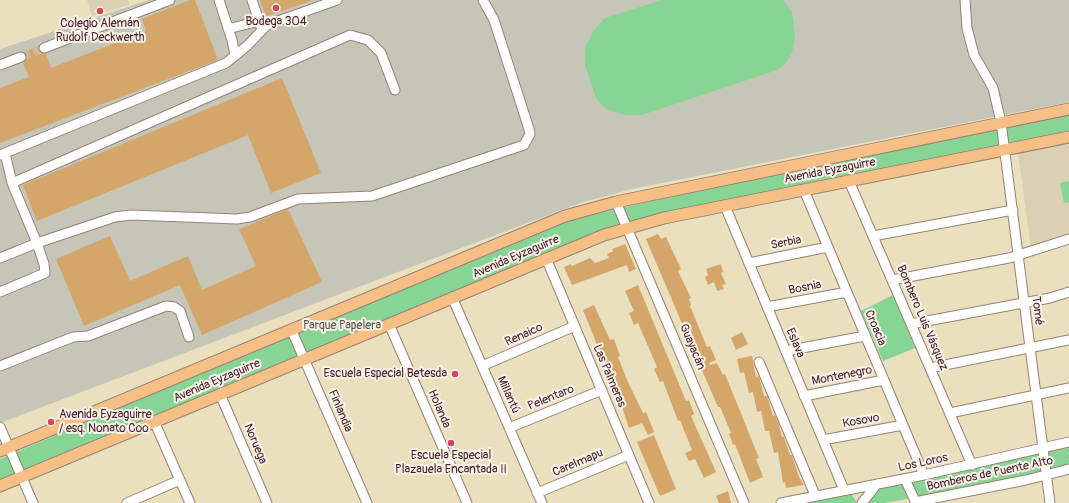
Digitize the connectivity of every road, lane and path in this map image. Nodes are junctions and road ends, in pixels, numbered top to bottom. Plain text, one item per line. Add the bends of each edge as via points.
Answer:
1 (170, 0) edge
2 (219, 0) edge
3 (252, 0) edge
4 (337, 0) edge
5 (483, 0) edge
6 (965, 0) edge
7 (260, 25) junction
8 (228, 28) junction
9 (44, 48) tunnel mouth
10 (235, 56) junction
11 (21, 57) tunnel mouth
12 (0, 65) edge
13 (395, 90) dead end
14 (1069, 109) edge
15 (1002, 122) junction
16 (1069, 137) edge
17 (1005, 150) junction
18 (2, 154) edge
19 (849, 181) junction
20 (12, 183) junction
21 (804, 190) junction
22 (616, 202) junction
23 (725, 206) junction
24 (1012, 210) junction
25 (628, 227) junction
26 (873, 236) junction
27 (1069, 239) edge
28 (37, 243) junction
29 (828, 247) junction
30 (1018, 255) junction
31 (0, 258) edge
32 (546, 258) junction
33 (749, 263) junction
34 (892, 280) junction
35 (0, 292) edge
36 (847, 292) junction
37 (1069, 292) edge
38 (452, 297) junction
39 (1024, 302) junction
40 (767, 307) junction
41 (389, 324) junction
42 (911, 324) junction
43 (575, 326) junction
44 (291, 329) junction
45 (865, 336) junction
46 (189, 337) dead end
47 (1069, 340) edge
48 (1030, 349) junction
49 (786, 351) junction
50 (304, 359) junction
51 (759, 362) dead end
52 (0, 366) edge
53 (482, 366) junction
54 (930, 368) junction
55 (884, 380) junction
56 (1069, 388) edge
57 (602, 390) junction
58 (220, 394) junction
59 (1036, 395) junction
60 (804, 396) junction
61 (950, 413) junction
62 (154, 421) junction
63 (903, 425) junction
64 (0, 427) edge
65 (509, 428) junction
66 (823, 440) junction
67 (1069, 442) edge
68 (4, 449) edge
69 (1042, 449) junction
70 (629, 454) junction
71 (972, 464) junction
72 (1069, 468) edge
73 (924, 475) junction
74 (1046, 475) junction
75 (21, 477) junction
76 (905, 479) junction
77 (180, 480) junction
78 (877, 484) junction
79 (0, 486) edge
80 (844, 490) junction
81 (537, 493) junction
82 (815, 495) junction
83 (915, 502) edge
84 (33, 503) edge
85 (127, 503) edge
86 (190, 503) edge
87 (267, 503) edge
88 (367, 503) edge
89 (467, 503) edge
90 (542, 503) edge
91 (649, 503) edge
92 (744, 503) edge
93 (781, 503) edge
94 (862, 503) edge
95 (1050, 503) edge

1 - 9 street
2 - 8 street
3 - 7 street
4 - 7 street
5 - 28 street via 494,20 529,129 530,134 524,145 372,196 298,199 250,217 237,219 131,215 115,217
6 - 15 street, Tomé via 967,28 974,55 993,88
7 - 8 street
7 - 10 street via 248,45
8 - 10 street
10 - 18 street via 226,63
11 - 12 street
13 - 20 street via 381,53 368,40 350,35
14 - 15 main road, Avenida Eyzaguirre
15 - 17 street, Tomé
15 - 22 main road, Avenida Eyzaguirre
16 - 17 main road, Avenida Eyzaguirre
17 - 19 main road, Avenida Eyzaguirre
17 - 24 street, Tomé
18 - 20 street
19 - 21 main road, Avenida Eyzaguirre
19 - 26 street, Bombero Luis Vásquez
20 - 28 street
21 - 23 main road, Avenida Eyzaguirre
21 - 29 street, Croacia
22 - 25 street, Guayacán
22 - 44 main road, Avenida Eyzaguirre via 565,216
23 - 25 main road, Avenida Eyzaguirre
23 - 33 street, Eslava
24 - 26 street
24 - 30 street, Tomé
25 - 32 main road, Avenida Eyzaguirre
25 - 92 street, Guayacán
26 - 34 street, Bombero Luis Vásquez
27 - 30 street
28 - 31 street
28 - 35 street via 45,273
29 - 33 street, Serbia
29 - 36 street, Croacia
30 - 34 street
30 - 39 street, Tomé
32 - 38 main road, Avenida Eyzaguirre
32 - 43 street, Las Palmeras
33 - 40 street, Eslava
34 - 42 street, Bombero Luis Vásquez
36 - 40 street, Bosnia
36 - 45 street, Croacia
37 - 39 street
38 - 41 main road, Avenida Eyzaguirre
38 - 53 street, Millantú
39 - 42 street
39 - 48 street, Tomé
40 - 49 street, Eslava
41 - 50 main road, Avenida Eyzaguirre
41 - 89 street, Holanda
42 - 54 street, Bombero Luis Vásquez
43 - 53 street, Renaico
43 - 57 street, Las Palmeras
44 - 50 street, Finlandia
44 - 68 main road, Avenida Eyzaguirre
45 - 49 street
45 - 55 street, Croacia
46 - 52 street via 180,311 166,306 88,336 73,337
47 - 48 street
48 - 54 street
48 - 59 street, Tomé
49 - 60 street, Eslava
50 - 58 main road, Avenida Eyzaguirre
50 - 88 street, Finlandia
51 - 82 street
53 - 65 street, Millantú
54 - 61 street, Bombero Luis Vásquez
55 - 60 street, Montenegro
55 - 63 street, Croacia
56 - 59 street
57 - 65 street, Pelentaro
57 - 70 street, Las Palmeras
58 - 62 main road, Avenida Eyzaguirre
58 - 87 street, Noruega
59 - 61 street
59 - 69 street, Tomé
60 - 66 street, Eslava
61 - 71 street, Bombero Luis Vásquez
62 - 75 main road, Avenida Eyzaguirre
62 - 77 street
63 - 66 street, Kosovo
63 - 73 street, Croacia
64 - 68 street
65 - 81 street, Millantú
66 - 80 street, Eslava
67 - 69 street, Los Loros
68 - 75 street
69 - 71 street, Los Loros
69 - 74 street, Tomé
70 - 81 street, Carelmapu
70 - 91 street, Las Palmeras
71 - 73 street, Los Loros
72 - 74 street, Bomberos de Puente Alto
73 - 76 street, Los Loros
74 - 83 street, Bomberos de Puente Alto
74 - 95 street, Tomé
75 - 79 main road, Avenida Eyzaguirre
75 - 84 street
76 - 78 street, Los Loros
76 - 83 street
77 - 85 street
77 - 86 street
78 - 80 street, Los Loros
78 - 94 street
80 - 82 street, Los Loros
81 - 90 street, Millantú
82 - 93 street, Los Loros

